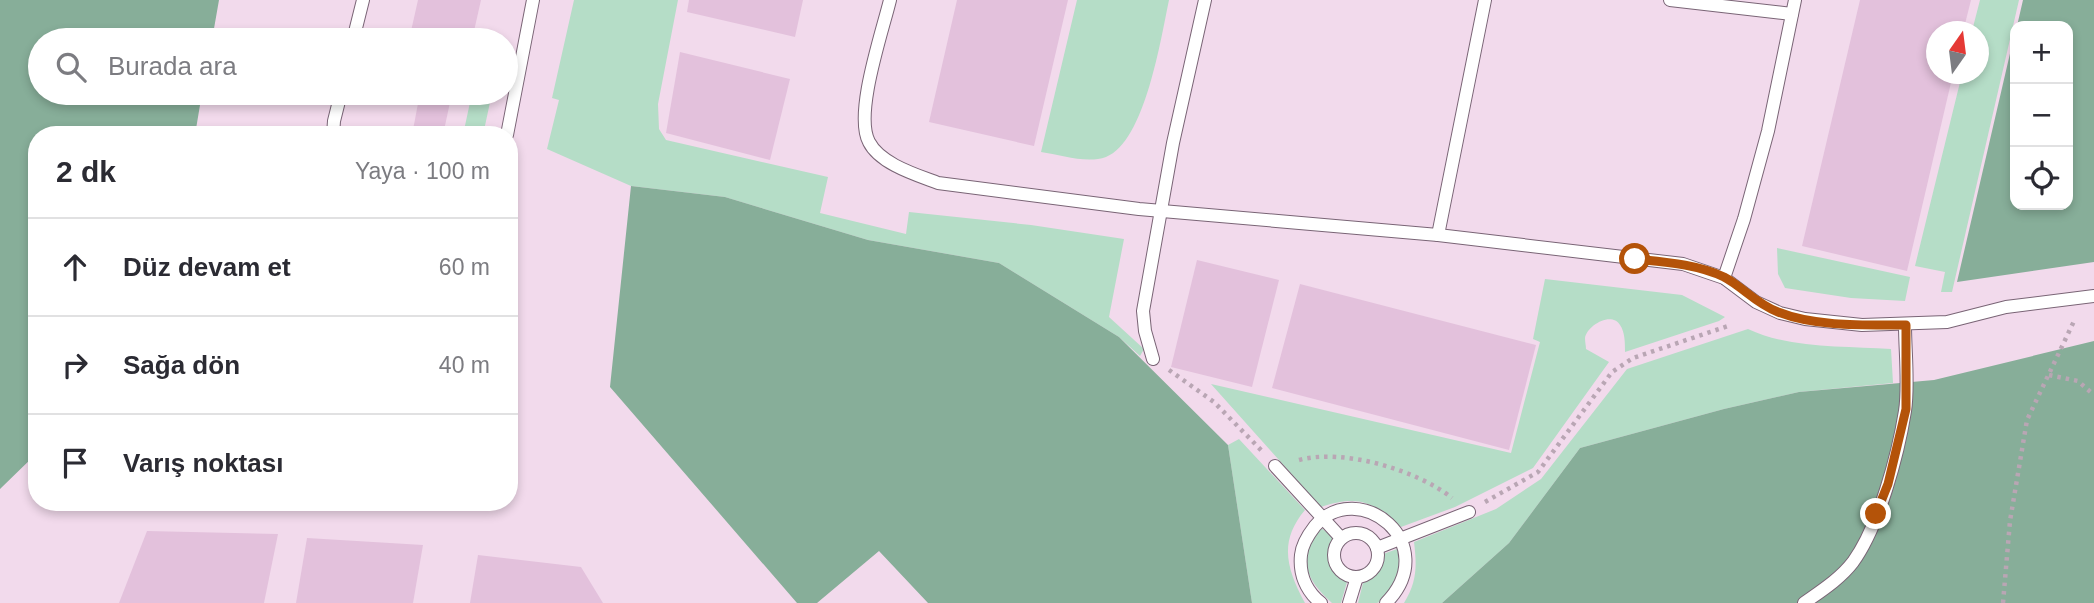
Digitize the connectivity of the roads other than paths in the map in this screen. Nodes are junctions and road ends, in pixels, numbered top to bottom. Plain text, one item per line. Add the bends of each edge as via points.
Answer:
1 (363, 0) edge
2 (533, 0) edge
3 (890, 0) edge
4 (1205, 0) edge
5 (1485, 0) edge
6 (1670, 0) edge
7 (1795, 0) edge
8 (1792, 13) junction
9 (356, 28) edge
10 (518, 78) edge
11 (339, 105) edge
12 (513, 105) edge
13 (335, 126) edge
14 (509, 126) edge
15 (1163, 210) junction
16 (1438, 235) junction
17 (1724, 278) junction
18 (2089, 296) edge
19 (1906, 325) junction
20 (1153, 359) road end
21 (1275, 466) road end
22 (1469, 512) road end
23 (1324, 519) junction
24 (1341, 538) junction
25 (1400, 538) junction
26 (1377, 548) junction
27 (1357, 577) junction
28 (1321, 603) edge
29 (1349, 603) edge
30 (1386, 603) edge
31 (1804, 603) edge

1 - 9 lane
2 - 10 lane
3 - 15 lane via 864,105 870,144 890,162 938,183
4 - 15 lane
5 - 16 lane
6 - 8 lane
7 - 8 lane
8 - 17 lane via 1768,131
11 - 13 lane
12 - 14 lane
15 - 16 lane
15 - 20 lane via 1143,312
16 - 17 lane via 1683,264
17 - 19 lane via 1780,313 1862,325
18 - 19 lane
19 - 31 lane via 1906,409 1888,484 1867,538 1852,562
21 - 23 lane
22 - 25 lane
23 - 24 lane
23 - 25 lane via 1348,509 1365,510 1393,527
23 - 28 lane via 1307,535 1301,552 1307,587
24 - 26 lane via 1362,533
24 - 27 lane via 1334,551 1336,565 1346,575
25 - 26 lane
25 - 30 lane via 1405,575
26 - 27 lane via 1373,570
27 - 29 lane

